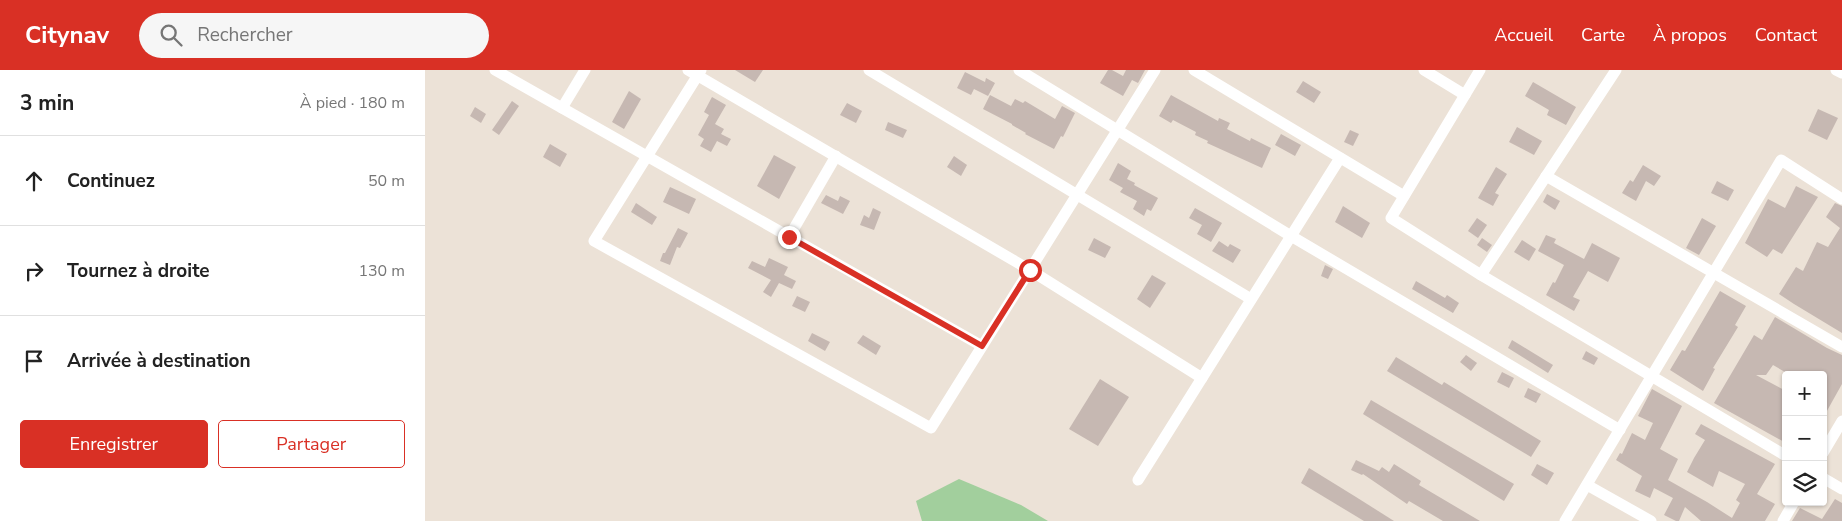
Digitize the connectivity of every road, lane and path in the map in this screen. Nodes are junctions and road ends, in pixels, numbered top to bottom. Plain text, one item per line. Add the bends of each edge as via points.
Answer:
1 (495, 70) edge
2 (585, 70) edge
3 (869, 70) edge
4 (1019, 70) edge
5 (1155, 70) edge
6 (1194, 70) edge
7 (1424, 70) edge
8 (1480, 70) edge
9 (1616, 70) edge
10 (1836, 70) edge
11 (695, 72) edge
12 (1842, 72) edge
13 (1465, 95) junction
14 (562, 108) junction
15 (1117, 130) junction
16 (647, 156) junction
17 (836, 156) junction
18 (1340, 158) junction
19 (1546, 176) junction
20 (1077, 195) junction
21 (1404, 196) junction
22 (1842, 199) edge
23 (1291, 236) junction
24 (789, 237) junction
25 (1030, 270) junction
26 (1713, 273) junction
27 (1481, 275) junction
28 (1251, 299) junction
29 (982, 346) junction
30 (1842, 347) edge
31 (1202, 378) junction
32 (1651, 378) junction
33 (1842, 421) edge
34 (1620, 430) junction
35 (1827, 446) edge
36 (1782, 454) edge
37 (1138, 480) dead end
38 (1827, 480) edge
39 (1587, 485) junction
40 (1842, 489) edge
41 (1792, 506) edge
42 (1565, 521) edge
43 (1651, 521) edge
44 (1783, 521) edge

1 - 14 street
2 - 14 street
3 - 20 street
4 - 15 street
5 - 15 street
6 - 18 street
7 - 13 street
8 - 13 street
9 - 19 street
10 - 12 street
11 - 16 street
11 - 17 street
13 - 21 street
14 - 16 street
15 - 20 street
15 - 23 street
16 - 24 street
16 - 29 street via 593,241 931,428
17 - 24 street
17 - 25 street
18 - 21 street
18 - 23 street
19 - 26 street
19 - 27 street
20 - 25 street
20 - 28 street
21 - 27 street via 1391,218
22 - 26 street via 1781,160
23 - 28 street
23 - 34 street
24 - 29 street
25 - 29 street
25 - 31 street
26 - 30 street
26 - 32 street
27 - 32 street
28 - 31 street
31 - 37 street
32 - 34 street
32 - 36 street
33 - 35 street
34 - 39 street
38 - 40 street
39 - 42 street
39 - 43 street
41 - 44 street

